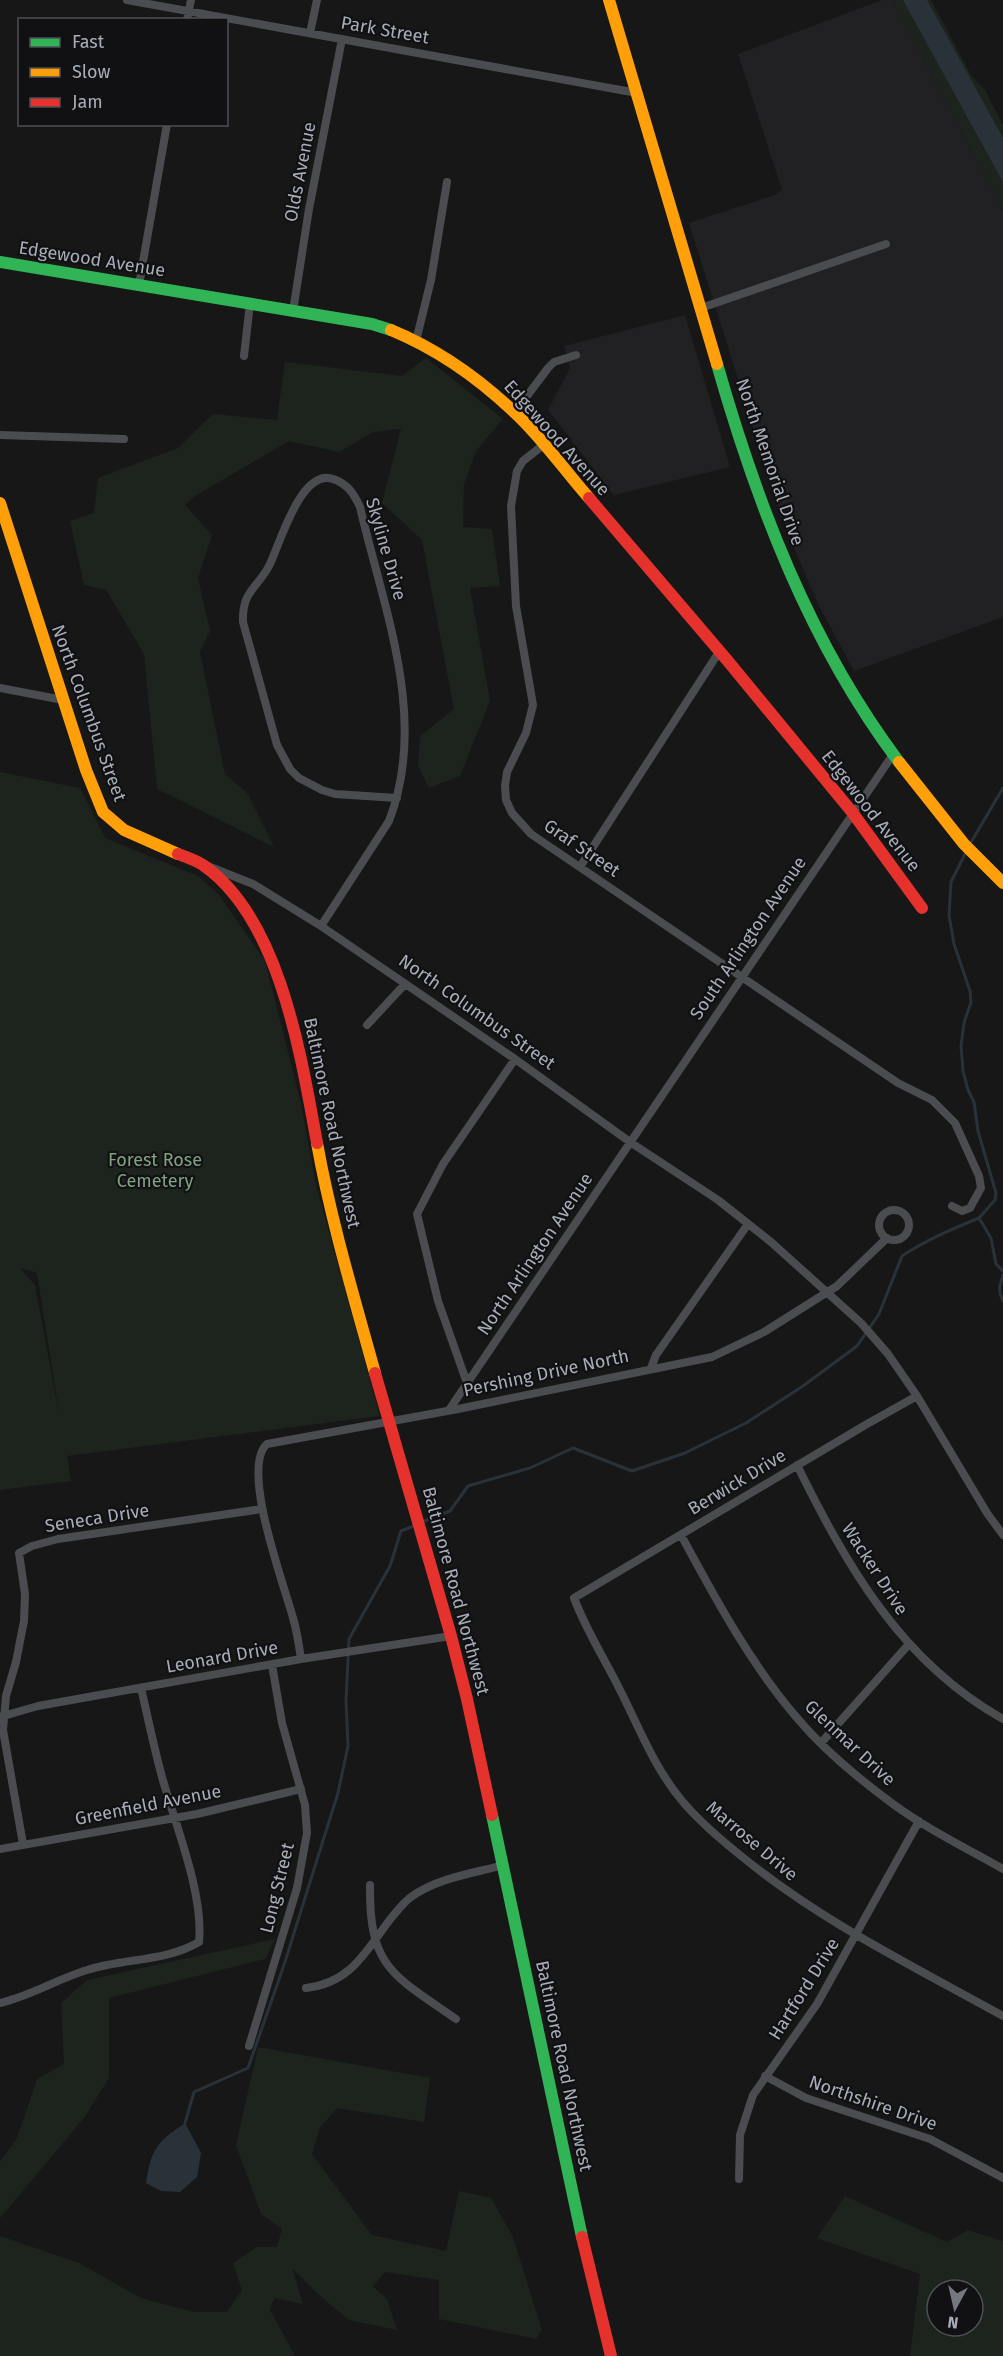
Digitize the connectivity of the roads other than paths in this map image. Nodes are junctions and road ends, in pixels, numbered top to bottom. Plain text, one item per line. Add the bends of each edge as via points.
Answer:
1 (128, 0) edge
2 (191, 0) edge
3 (317, 0) edge
4 (609, 0) edge
5 (188, 15) edge
6 (208, 18) edge
7 (228, 21) edge
8 (310, 33) junction
9 (342, 39) junction
10 (637, 93) junction
11 (167, 126) edge
12 (447, 182) dead end
13 (886, 244) dead end
14 (0, 262) edge
15 (139, 285) junction
16 (250, 303) junction
17 (701, 308) junction
18 (293, 311) junction
19 (416, 341) junction
20 (576, 355) dead end
21 (244, 356) dead end
22 (515, 412) junction
23 (0, 435) edge
24 (124, 439) dead end
25 (542, 446) junction
26 (0, 503) edge
27 (719, 652) junction
28 (0, 688) edge
29 (63, 700) junction
30 (894, 753) junction
31 (397, 798) junction
32 (852, 812) junction
33 (201, 864) junction
34 (580, 867) junction
35 (1003, 883) edge
36 (922, 908) dead end
37 (321, 926) junction
38 (741, 977) junction
39 (405, 984) junction
40 (367, 1025) dead end
41 (516, 1059) junction
42 (630, 1142) junction
43 (952, 1206) dead end
44 (748, 1224) junction
45 (887, 1238) dead end
46 (826, 1293) junction
47 (651, 1368) junction
48 (467, 1383) junction
49 (917, 1396) junction
50 (449, 1410) junction
51 (390, 1421) junction
52 (797, 1465) junction
53 (262, 1509) junction
54 (681, 1535) junction
55 (1003, 1535) edge
56 (574, 1598) joint
57 (451, 1636) junction
58 (909, 1644) junction
59 (301, 1659) junction
60 (272, 1665) junction
61 (141, 1688) junction
62 (1, 1717) edge
63 (1003, 1719) edge
64 (821, 1743) junction
65 (301, 1789) junction
66 (174, 1817) junction
67 (919, 1821) junction
68 (23, 1844) junction
69 (0, 1849) edge
70 (504, 1865) junction
71 (1003, 1869) edge
72 (370, 1885) dead end
73 (856, 1935) junction
74 (375, 1941) junction
75 (306, 1988) dead end
76 (0, 2003) edge
77 (1003, 2016) edge
78 (456, 2019) dead end
79 (249, 2046) dead end
80 (765, 2076) junction
81 (1003, 2178) edge
82 (739, 2179) dead end
83 (611, 2356) edge

1 - 5 street, Park Street
2 - 5 street
3 - 8 street
4 - 10 main road, North Memorial Drive
5 - 6 street, Park Street
7 - 8 street, Park Street
8 - 9 street, Park Street
9 - 10 street, Park Street
9 - 18 street, Olds Avenue
10 - 17 main road, North Memorial Drive
11 - 15 street
12 - 19 street via 431,280
13 - 17 street
14 - 15 main road, Edgewood Avenue
15 - 16 main road, Edgewood Avenue
16 - 18 main road, Edgewood Avenue
16 - 21 street
17 - 30 main road, North Memorial Drive via 739,438 777,545 822,638
18 - 19 main road, Edgewood Avenue via 372,324
19 - 22 main road, Edgewood Avenue via 471,375
20 - 22 street via 548,368
22 - 25 main road, Edgewood Avenue
23 - 24 street
25 - 27 main road, Edgewood Avenue
25 - 34 street, Graf Street via 517,471 511,506 517,616 532,705 526,733 507,772 506,800 531,834
26 - 29 main road, North Columbus Street
27 - 32 main road, Edgewood Avenue
27 - 34 street
28 - 29 street
29 - 33 main road, North Columbus Street via 103,812 124,830
30 - 32 street, South Arlington Avenue
30 - 35 main road, North Memorial Drive via 949,826
31 - 31 street, Skyline Drive via 335,794 299,778 290,769 277,745 243,622 248,592 269,567 298,500 319,480 332,479 355,495 391,625 403,710
31 - 37 street, Skyline Drive via 382,833
32 - 36 main road, Edgewood Avenue
32 - 38 street, South Arlington Avenue
33 - 37 street, North Columbus Street via 253,884
33 - 51 main road, Baltimore Road Northwest via 225,885 252,919 277,971 302,1054 324,1184 341,1253
34 - 38 street, Graf Street
37 - 39 street, North Columbus Street
38 - 42 street, South Arlington Avenue
38 - 43 street, Graf Street via 897,1083 932,1100 956,1123 981,1188 966,1211
39 - 40 street
39 - 41 street, North Columbus Street
41 - 42 street, North Columbus Street
41 - 48 street via 442,1164 417,1214 438,1301
42 - 44 street, North Columbus Street
42 - 48 street, North Arlington Avenue
44 - 46 street, North Columbus Street
44 - 47 street via 656,1355
45 - 46 street, Pershing Drive North
46 - 47 street, Pershing Drive North via 764,1332 712,1357
46 - 49 street, North Columbus Street via 869,1332
47 - 50 street, Pershing Drive North
48 - 50 street, North Arlington Avenue
49 - 52 street, Berwick Drive
49 - 55 street, North Columbus Street
50 - 51 street, Pershing Drive North
51 - 53 street, Pershing Drive North via 267,1444 260,1449 257,1476
51 - 57 main road, Baltimore Road Northwest
52 - 54 street, Berwick Drive
52 - 58 street, Wacker Drive via 873,1601
53 - 59 street via 294,1620
53 - 62 street, Seneca Drive via 58,1539 19,1553 25,1594 24,1622
54 - 56 street, Berwick Drive
54 - 64 street, Glenmar Drive via 766,1677
56 - 73 street, Marrose Drive via 650,1753 682,1801 768,1878
57 - 59 street, Leonard Drive
57 - 70 main road, Baltimore Road Northwest
58 - 63 street, Wacker Drive via 955,1687
58 - 64 street
59 - 60 street, Leonard Drive
60 - 61 street, Leonard Drive
60 - 65 street, Long Street via 282,1723
61 - 62 street, Leonard Drive via 38,1706
61 - 66 street
62 - 68 street, Seneca Drive
64 - 67 street, Glenmar Drive via 868,1785
65 - 66 street, Greenfield Avenue
65 - 79 street, Long Street via 307,1833 302,1864
66 - 68 street, Greenfield Avenue
66 - 76 street via 193,1886 200,1942 171,1954 85,1970
67 - 71 street, Glenmar Drive
67 - 73 street, Hartford Drive
68 - 69 street, Greenfield Avenue
70 - 74 street via 436,1884 411,1897
70 - 83 main road, Baltimore Road Northwest via 573,2198
72 - 74 street
73 - 77 street, Marrose Drive
73 - 80 street, Hartford Drive via 808,2019
74 - 75 street via 362,1959 340,1977
74 - 78 street via 382,1959 400,1979
80 - 81 street, Northshire Drive via 806,2098 930,2139
80 - 82 street, Hartford Drive via 743,2121

